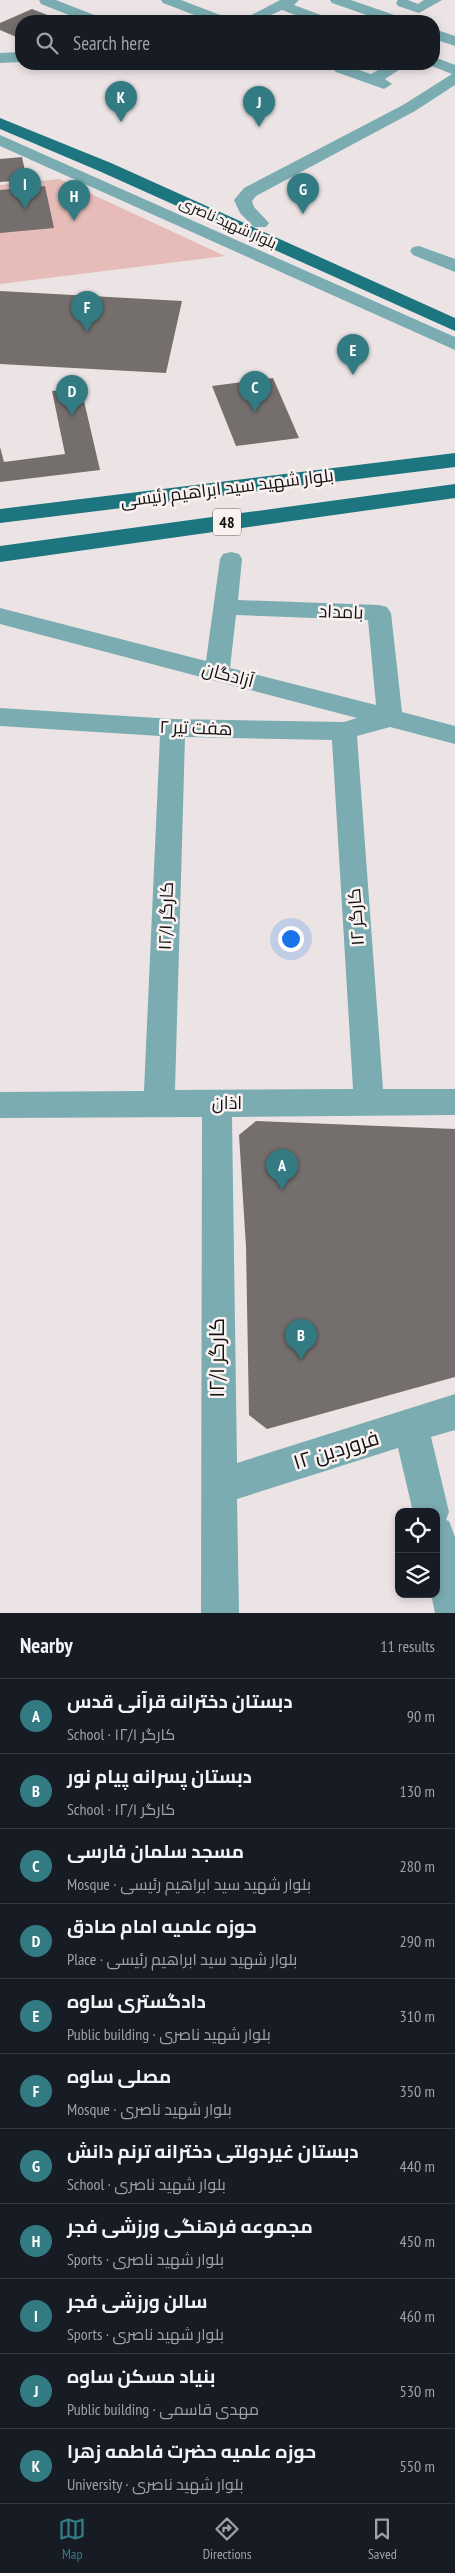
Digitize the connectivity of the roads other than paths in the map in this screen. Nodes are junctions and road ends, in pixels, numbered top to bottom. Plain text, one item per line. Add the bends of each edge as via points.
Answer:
1 (168, 0) edge
2 (435, 0) edge
3 (46, 1) dead end
4 (343, 1) edge
5 (286, 3) edge
6 (403, 3) dead end
7 (216, 4) dead end
8 (199, 12) junction
9 (82, 15) edge
10 (207, 15) edge
11 (260, 15) edge
12 (309, 15) edge
13 (382, 15) edge
14 (440, 36) edge
15 (455, 41) edge
16 (0, 57) edge
17 (15, 57) edge
18 (440, 64) edge
19 (345, 70) edge
20 (393, 70) edge
21 (455, 70) edge
22 (455, 78) edge
23 (0, 107) edge
24 (0, 123) edge
25 (0, 140) edge
26 (260, 223) junction
27 (419, 251) dead end
28 (455, 266) edge
29 (455, 309) edge
30 (455, 325) edge
31 (455, 344) edge
32 (455, 460) edge
33 (455, 491) edge
34 (0, 516) edge
35 (0, 554) edge
36 (231, 559) dead end
37 (227, 607) junction
38 (0, 616) edge
39 (217, 672) junction
40 (0, 717) edge
41 (390, 718) junction
42 (173, 728) junction
43 (344, 731) junction
44 (455, 735) edge
45 (369, 1102) junction
46 (455, 1102) edge
47 (217, 1103) junction
48 (159, 1104) junction
49 (0, 1105) edge
50 (455, 1412) edge
51 (411, 1426) junction
52 (218, 1487) junction
53 (430, 1508) edge
54 (440, 1552) edge
55 (220, 1613) edge
56 (454, 1613) edge

1 - 8 street
2 - 6 street via 419,9
3 - 9 street
4 - 13 street
5 - 11 street
5 - 12 street
7 - 8 street
8 - 10 street
14 - 15 street
16 - 17 street
18 - 21 street
19 - 20 street via 378,82
22 - 26 street via 409,108 245,195 246,209
23 - 26 main road, بلوار شهید ناصری
24 - 30 main road, بلوار شهید ناصری
25 - 31 street
26 - 29 main road, بلوار شهید ناصری
27 - 28 street
32 - 34 main road, بلوار شهید سید ابراهیم رئیسی / 48
33 - 35 main road, بلوار شهید سید ابراهیم رئیسی / 48
36 - 37 street
37 - 39 street
37 - 41 street, بامداد via 379,613
38 - 39 street, آزادگان
39 - 41 street, آزادگان
40 - 42 street, هفت تیر ۲
41 - 43 street, هفت تیر ۲
41 - 44 street, آزادگان
42 - 43 street, هفت تیر ۲
42 - 48 street, کارگر ۱۲/۱
43 - 45 street, کارگر ۱۲
45 - 46 street, اذان
45 - 47 street, اذان
47 - 48 street, اذان
47 - 52 street, کارگر ۱۲/۱
48 - 49 street, اذان
50 - 51 street, ۱۲ فروردین
51 - 52 street, ۱۲ فروردین
51 - 53 street
52 - 55 street, کارگر ۱۲/۱
54 - 56 street

